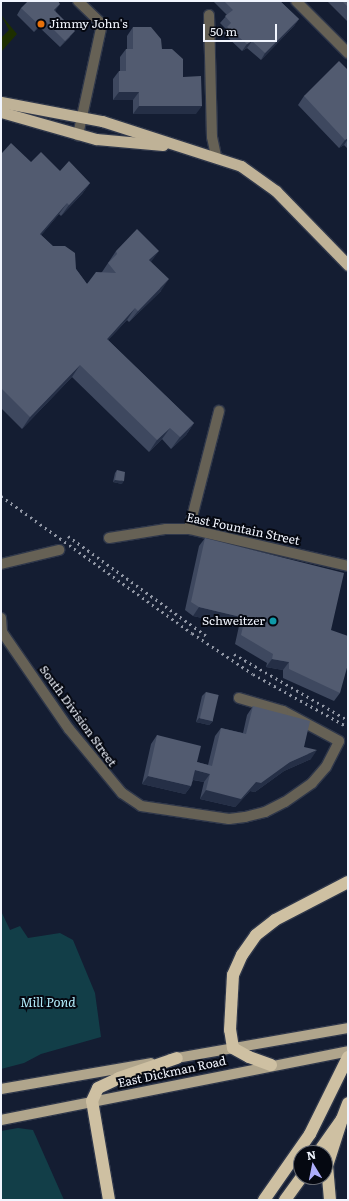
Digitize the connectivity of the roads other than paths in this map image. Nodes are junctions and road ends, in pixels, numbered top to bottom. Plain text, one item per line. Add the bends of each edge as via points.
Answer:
1 (78, 1) edge
2 (296, 1) edge
3 (209, 15) dead end
4 (348, 53) edge
5 (1, 102) edge
6 (1, 112) edge
7 (82, 117) junction
8 (78, 135) junction
9 (173, 145) junction
10 (216, 156) junction
11 (348, 265) edge
12 (219, 411) dead end
13 (189, 528) junction
14 (109, 538) dead end
15 (59, 550) dead end
16 (1, 564) edge
17 (348, 566) edge
18 (1, 618) edge
19 (240, 698) dead end
20 (348, 882) edge
21 (348, 1028) edge
22 (233, 1048) junction
23 (348, 1050) edge
24 (348, 1057) edge
25 (177, 1058) junction
26 (271, 1065) junction
27 (1, 1089) edge
28 (92, 1101) junction
29 (348, 1103) edge
30 (1, 1120) edge
31 (342, 1120) junction
32 (324, 1145) edge
33 (296, 1185) edge
34 (109, 1200) edge
35 (264, 1200) edge
36 (286, 1200) edge
37 (330, 1200) edge

1 - 7 street via 102,24
2 - 4 street
3 - 10 street via 212,137
5 - 7 highway
6 - 8 highway
7 - 8 street
7 - 9 highway
8 - 9 highway via 144,145
9 - 10 highway
10 - 11 highway via 241,166 276,191
12 - 13 street
13 - 14 street, East Fountain Street
13 - 17 street, East Fountain Street
15 - 16 street
18 - 19 street, South Division Street via 2,632 69,729 122,793 141,806 229,819 265,812 312,783 326,767 339,741 283,711
20 - 22 highway via 275,920 256,935 242,954 233,975 230,1030
21 - 22 main road, East Dickman Road
22 - 25 main road, East Dickman Road
22 - 26 highway
23 - 26 main road, East Dickman Road
24 - 35 highway via 310,1134
25 - 27 main road, East Dickman Road
25 - 28 highway via 107,1082 98,1088
26 - 28 main road, East Dickman Road
28 - 30 main road, East Dickman Road
28 - 34 highway
29 - 31 highway
31 - 32 highway
31 - 37 highway via 328,1166
33 - 36 highway

